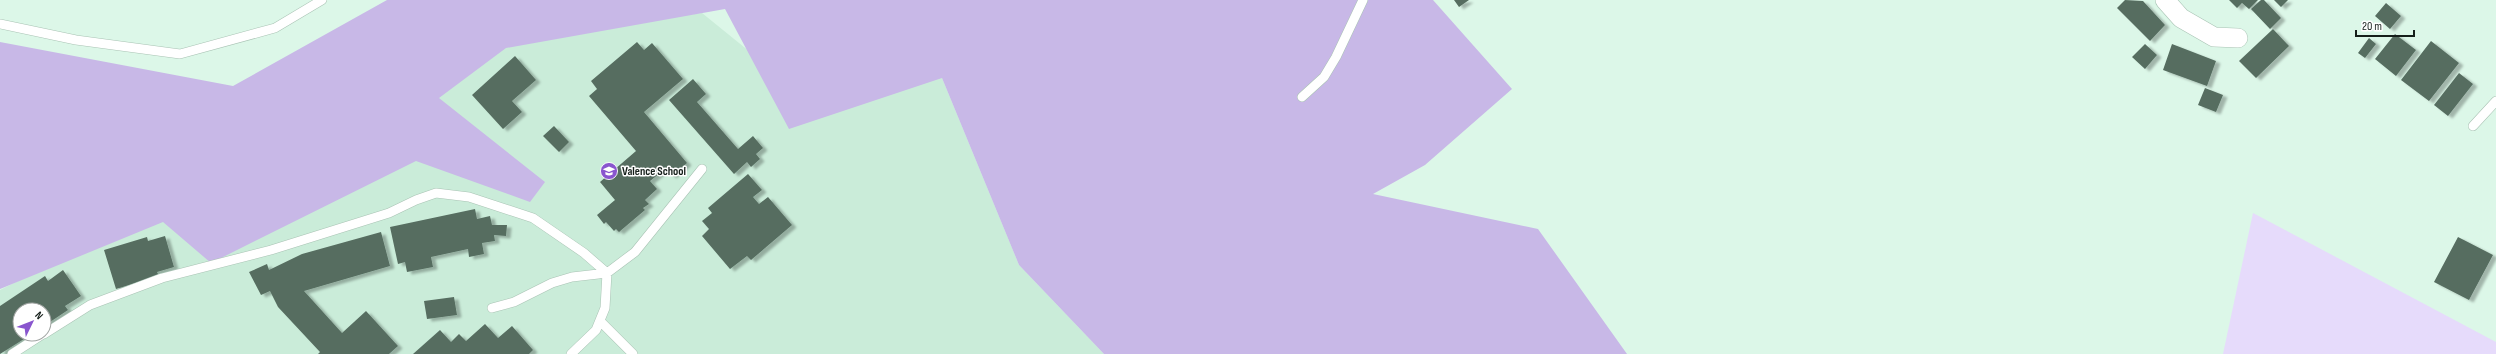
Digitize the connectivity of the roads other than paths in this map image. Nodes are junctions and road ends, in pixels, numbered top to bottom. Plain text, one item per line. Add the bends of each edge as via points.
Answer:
1 (322, 0) edge
2 (1363, 0) edge
3 (2166, 0) edge
4 (0, 24) edge
5 (2238, 38) dead end
6 (1302, 97) dead end
7 (2496, 101) edge
8 (2473, 126) dead end
9 (702, 169) dead end
10 (607, 273) junction
11 (492, 308) dead end
12 (600, 321) junction
13 (52, 329) edge
14 (31, 342) edge
15 (12, 354) edge
16 (571, 354) edge
17 (633, 354) edge

1 - 4 lane via 275,28 180,54 76,40
2 - 6 lane via 1324,77
3 - 5 street via 2181,18 2214,37
7 - 8 lane
9 - 10 lane via 634,252
10 - 11 lane via 572,277 514,302
10 - 12 lane via 605,308
10 - 13 lane via 584,253 533,218 469,197 436,193 389,213 272,250 162,278 90,304
12 - 16 lane via 596,330
12 - 17 lane
14 - 15 lane

